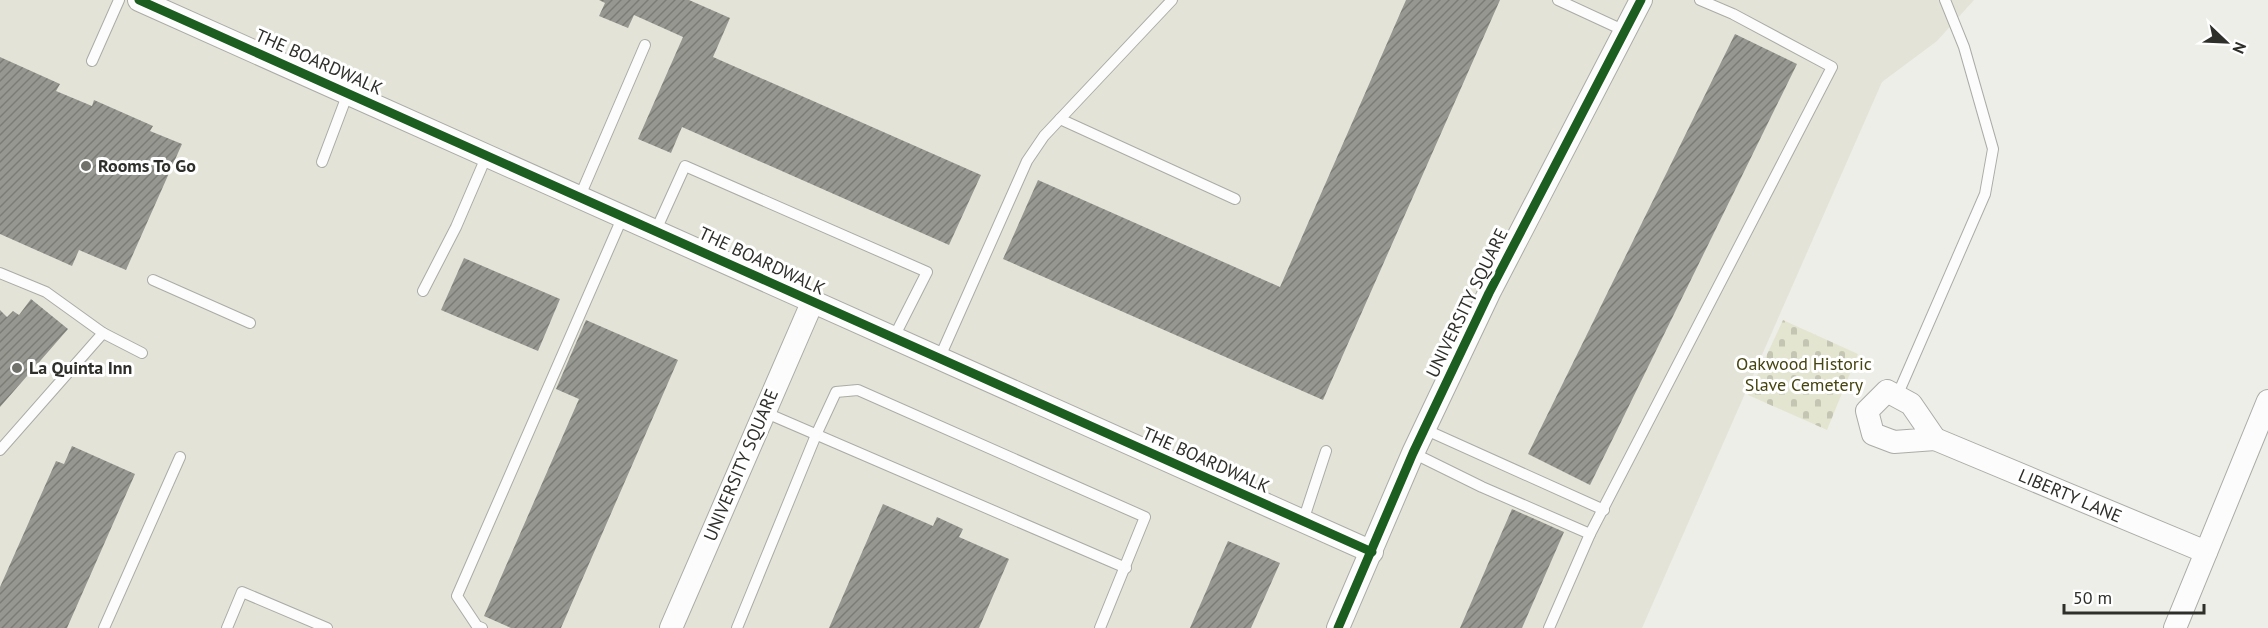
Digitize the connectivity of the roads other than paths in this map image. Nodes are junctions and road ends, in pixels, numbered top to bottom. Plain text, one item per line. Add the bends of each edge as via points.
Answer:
1 (120, 0) edge
2 (139, 0) edge
3 (1172, 0) edge
4 (1558, 0) edge
5 (1641, 0) edge
6 (1700, 0) edge
7 (1945, 0) edge
8 (1625, 31) junction
9 (645, 45) dead end
10 (93, 61) dead end
11 (348, 93) junction
12 (1060, 119) junction
13 (487, 155) junction
14 (322, 162) dead end
15 (580, 196) junction
16 (1234, 199) dead end
17 (623, 215) junction
18 (656, 230) junction
19 (0, 273) edge
20 (153, 280) dead end
21 (423, 291) dead end
22 (812, 303) junction
23 (250, 323) dead end
24 (103, 333) junction
25 (893, 339) junction
26 (142, 353) dead end
27 (939, 359) junction
28 (1897, 396) junction
29 (2268, 401) edge
30 (764, 412) junction
31 (1424, 429) junction
32 (816, 435) junction
33 (1935, 439) junction
34 (0, 450) edge
35 (1326, 451) dead end
36 (1413, 453) junction
37 (180, 457) dead end
38 (1604, 510) junction
39 (1303, 521) junction
40 (1590, 534) junction
41 (1372, 552) junction
42 (2206, 552) junction
43 (1126, 568) junction
44 (104, 628) edge
45 (227, 628) edge
46 (327, 628) edge
47 (482, 628) edge
48 (671, 628) edge
49 (737, 628) edge
50 (1100, 628) edge
51 (1338, 628) edge
52 (1549, 628) edge
53 (2175, 628) edge

1 - 10 lane
2 - 11 street, THE BOARDWALK
3 - 12 lane
4 - 8 lane
5 - 8 street, UNIVERSITY SQUARE
6 - 38 lane via 1832,67
7 - 28 lane via 1964,47 1993,149 1985,194
8 - 31 street, UNIVERSITY SQUARE via 1489,293
9 - 15 lane
11 - 13 street, THE BOARDWALK
11 - 14 lane
12 - 16 lane
12 - 27 lane via 1027,161
13 - 15 street, THE BOARDWALK
13 - 21 lane
15 - 17 street, THE BOARDWALK
17 - 18 street, THE BOARDWALK
17 - 47 lane via 458,596
18 - 22 street, THE BOARDWALK
18 - 25 lane via 685,166 927,272
19 - 24 lane via 46,292
20 - 23 lane
22 - 25 street, THE BOARDWALK
22 - 30 street, UNIVERSITY SQUARE
24 - 26 lane
24 - 34 lane
25 - 27 street, THE BOARDWALK
27 - 39 street, THE BOARDWALK
28 - 33 street via 1911,404
28 - 33 street via 1887,391 1867,411 1873,434 1894,442
29 - 42 street
30 - 32 lane
30 - 48 street, UNIVERSITY SQUARE
31 - 36 street, UNIVERSITY SQUARE
31 - 38 lane
32 - 43 lane
32 - 43 lane via 836,393 858,390 1145,518
32 - 49 lane
33 - 42 street, LIBERTY LANE
35 - 39 lane
36 - 40 lane
36 - 41 street, UNIVERSITY SQUARE
37 - 44 lane
38 - 40 lane
39 - 41 street, THE BOARDWALK
40 - 52 lane
41 - 51 street, UNIVERSITY SQUARE
42 - 53 street
43 - 50 lane
45 - 46 lane via 242,592

